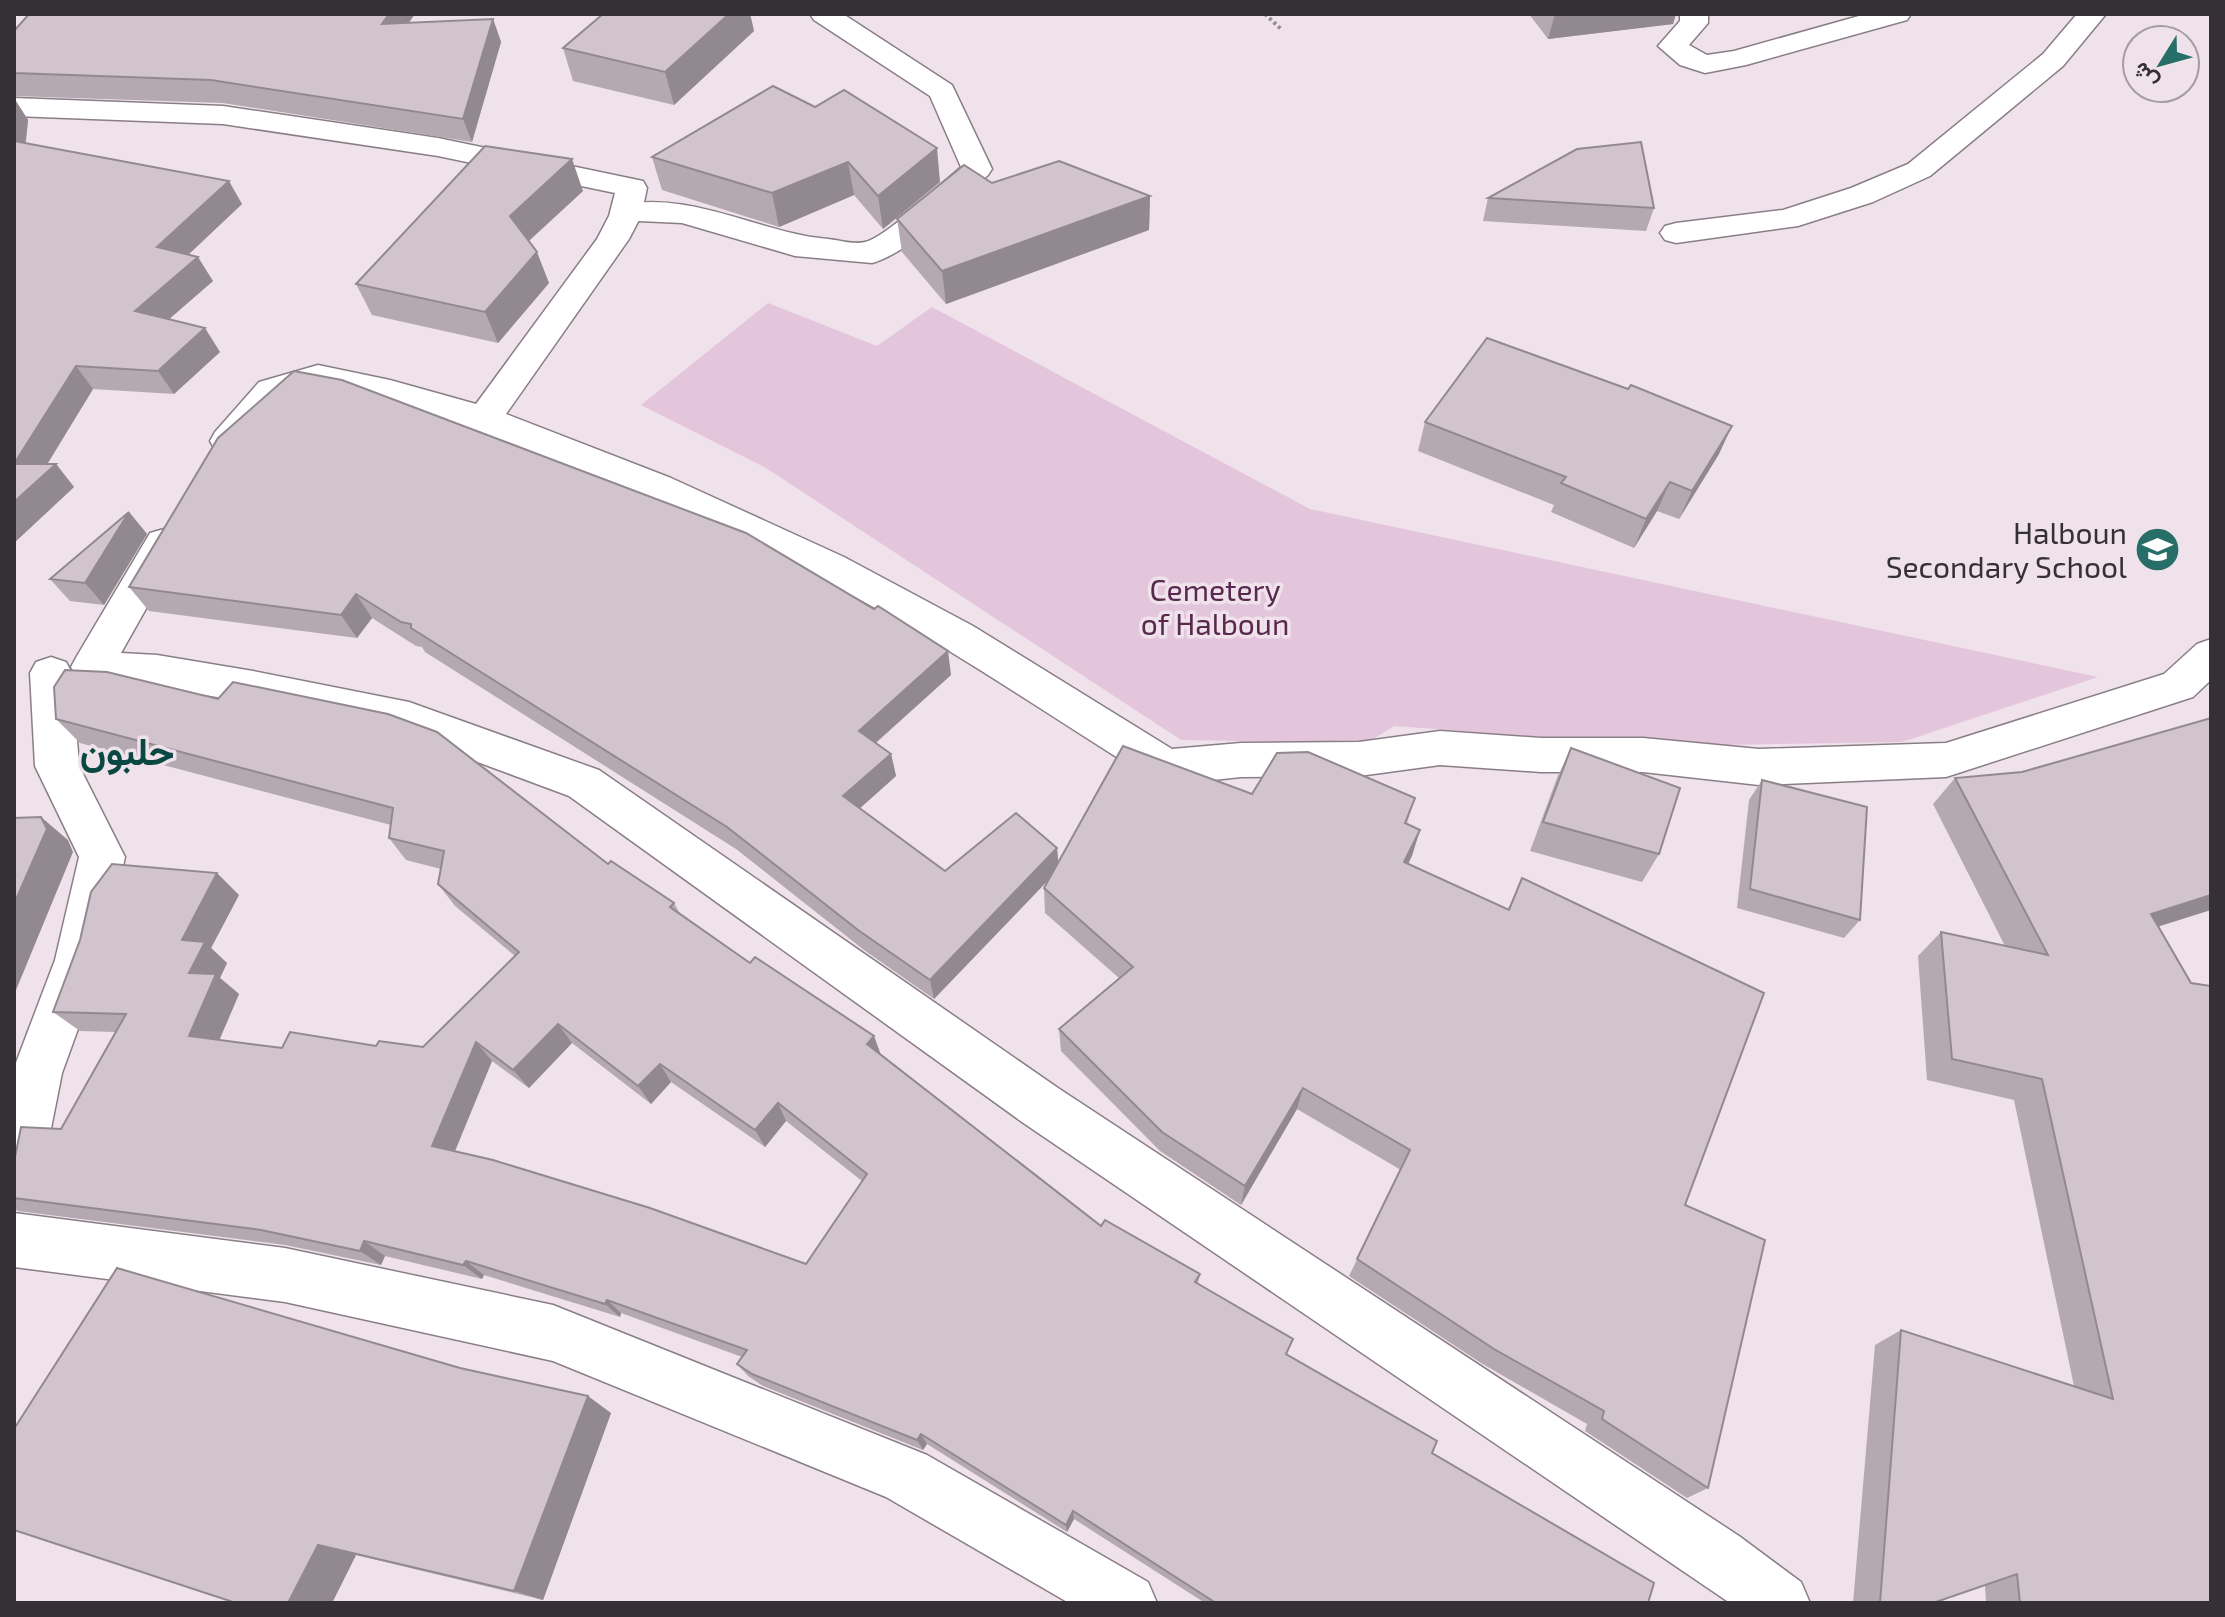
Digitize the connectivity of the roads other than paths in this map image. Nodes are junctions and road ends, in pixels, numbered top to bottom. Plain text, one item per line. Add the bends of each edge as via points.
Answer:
1 (824, 14) edge
2 (1694, 14) edge
3 (1897, 14) edge
4 (2092, 14) edge
5 (14, 107) edge
6 (629, 213) junction
7 (1676, 233) dead end
8 (485, 419) junction
9 (203, 477) edge
10 (181, 514) edge
11 (2211, 655) edge
12 (53, 671) edge
13 (14, 1184) edge
14 (14, 1240) edge
15 (1127, 1603) edge
16 (1780, 1603) edge

1 - 6 street via 942,91 977,169 921,219 872,253 795,246 684,214
2 - 3 street via 1694,23 1672,46 1705,64
4 - 7 street via 2053,60 1919,170 1787,219
5 - 6 street via 223,115 438,147 632,188
6 - 8 street via 613,243 505,384
8 - 9 street via 318,377 271,390
8 - 11 street via 658,487 830,567 959,637 1166,767 1359,759 1440,748 1643,755 1759,767 1946,760 2178,686
10 - 12 street
12 - 13 street via 57,766 102,857 79,960 37,1073
12 - 16 street via 157,671 409,719 584,783 1040,1105
14 - 15 street via 285,1275 553,1333 906,1476

